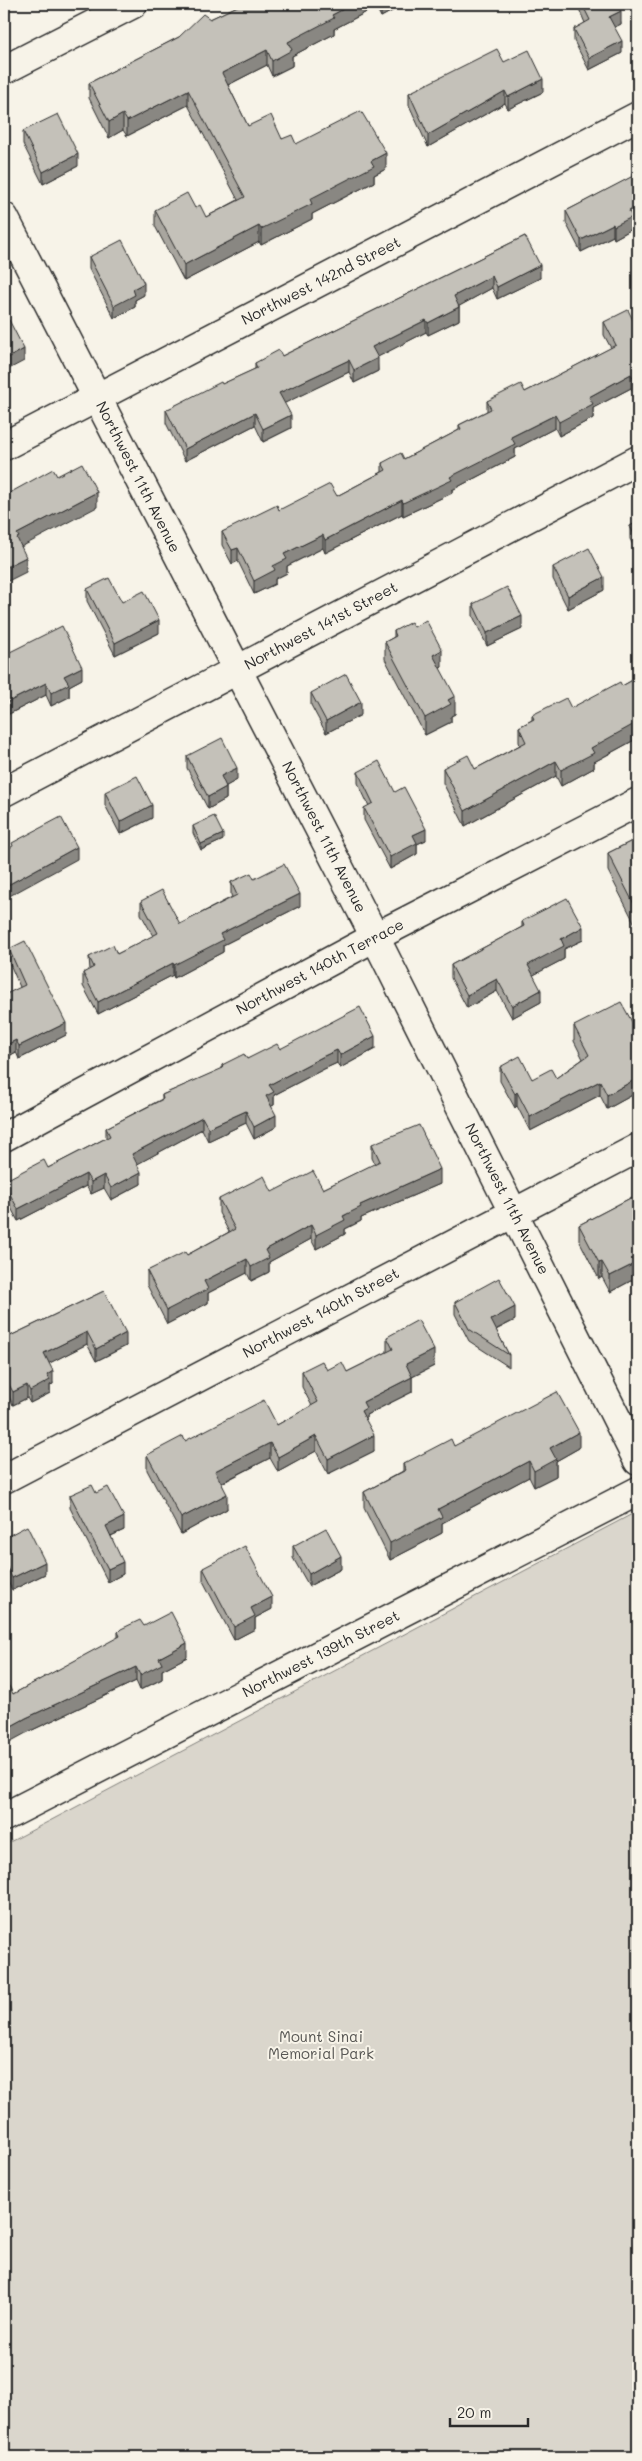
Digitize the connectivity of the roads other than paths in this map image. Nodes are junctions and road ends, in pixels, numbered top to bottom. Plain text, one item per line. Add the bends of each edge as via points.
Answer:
1 (133, 4) edge
2 (4, 70) edge
3 (638, 116) edge
4 (4, 217) edge
5 (97, 397) junction
6 (4, 446) edge
7 (638, 460) edge
8 (238, 670) junction
9 (4, 792) edge
10 (638, 802) edge
11 (375, 937) junction
12 (4, 1137) edge
13 (638, 1148) edge
14 (513, 1212) junction
15 (638, 1461) edge
16 (4, 1479) edge
17 (638, 1491) edge
18 (4, 1818) edge

1 - 2 street
3 - 5 street, Northwest 142nd Street
4 - 5 street, Northwest 11th Avenue
5 - 6 street, Northwest 142nd Street
5 - 8 street, Northwest 11th Avenue
7 - 8 street, Northwest 141st Street
8 - 9 street, Northwest 141st Street
8 - 11 street, Northwest 11th Avenue
10 - 11 street, Northwest 140th Terrace
11 - 12 street, Northwest 140th Terrace
11 - 14 street, Northwest 11th Avenue
13 - 14 street, Northwest 140th Street
14 - 15 street, Northwest 11th Avenue
14 - 16 street, Northwest 140th Street
17 - 18 street, Northwest 139th Street

